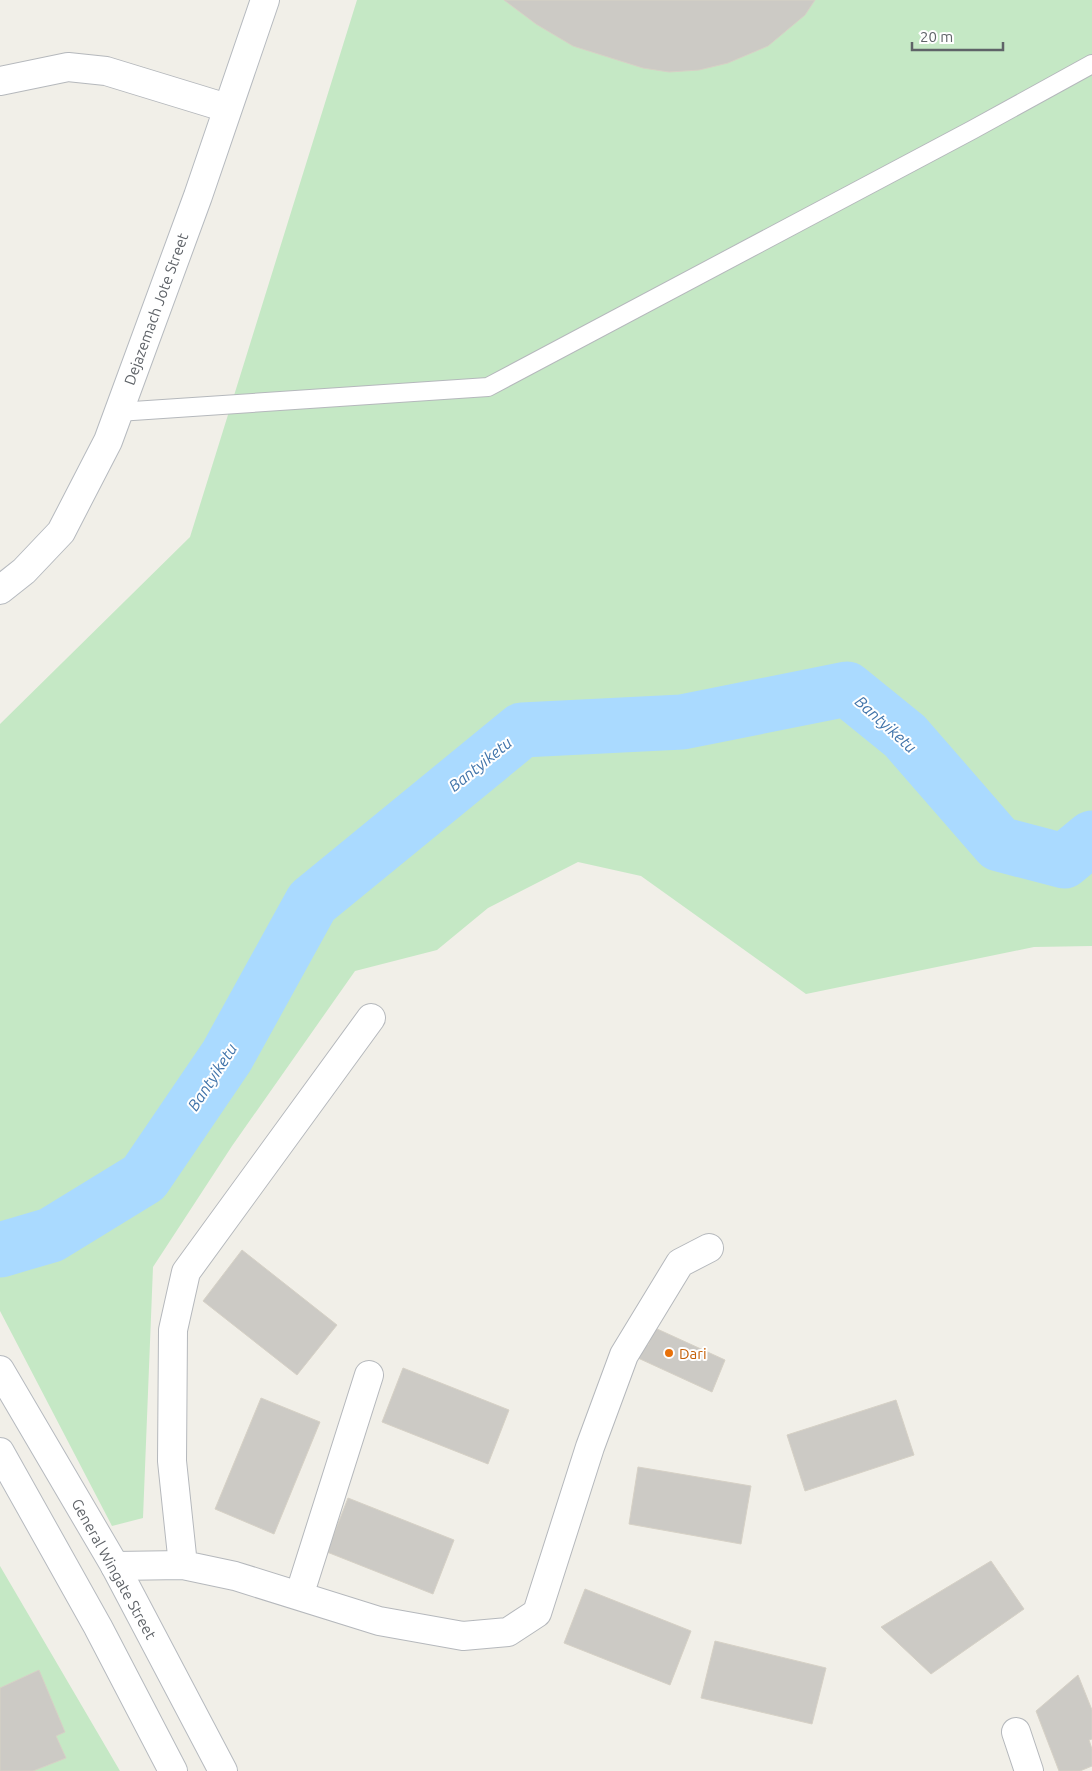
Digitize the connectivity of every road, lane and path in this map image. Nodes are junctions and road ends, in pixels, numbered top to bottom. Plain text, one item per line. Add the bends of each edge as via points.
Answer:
1 (265, 0) edge
2 (1092, 64) edge
3 (0, 82) edge
4 (227, 108) junction
5 (118, 412) junction
6 (0, 590) edge
7 (371, 1018) dead end
8 (709, 1248) dead end
9 (0, 1370) edge
10 (368, 1375) dead end
11 (0, 1452) edge
12 (183, 1565) junction
13 (115, 1566) junction
14 (299, 1596) junction
15 (1016, 1732) dead end
16 (173, 1771) edge
17 (223, 1771) edge
18 (1029, 1771) edge

1 - 4 street, Dejazemach Jote Street
2 - 5 lane via 488,387
3 - 4 street via 68,67 106,71
4 - 5 street, Dejazemach Jote Street
5 - 6 street, Dejazemach Jote Street via 108,441 61,532 24,571
7 - 12 street via 186,1272 173,1330 172,1461
8 - 14 street via 680,1263 624,1355 590,1447 537,1613 508,1632 463,1636 378,1621
9 - 13 street, General Wingate Street
10 - 14 street
11 - 16 street
12 - 13 street
12 - 14 street via 235,1576
13 - 17 street, General Wingate Street
15 - 18 street

